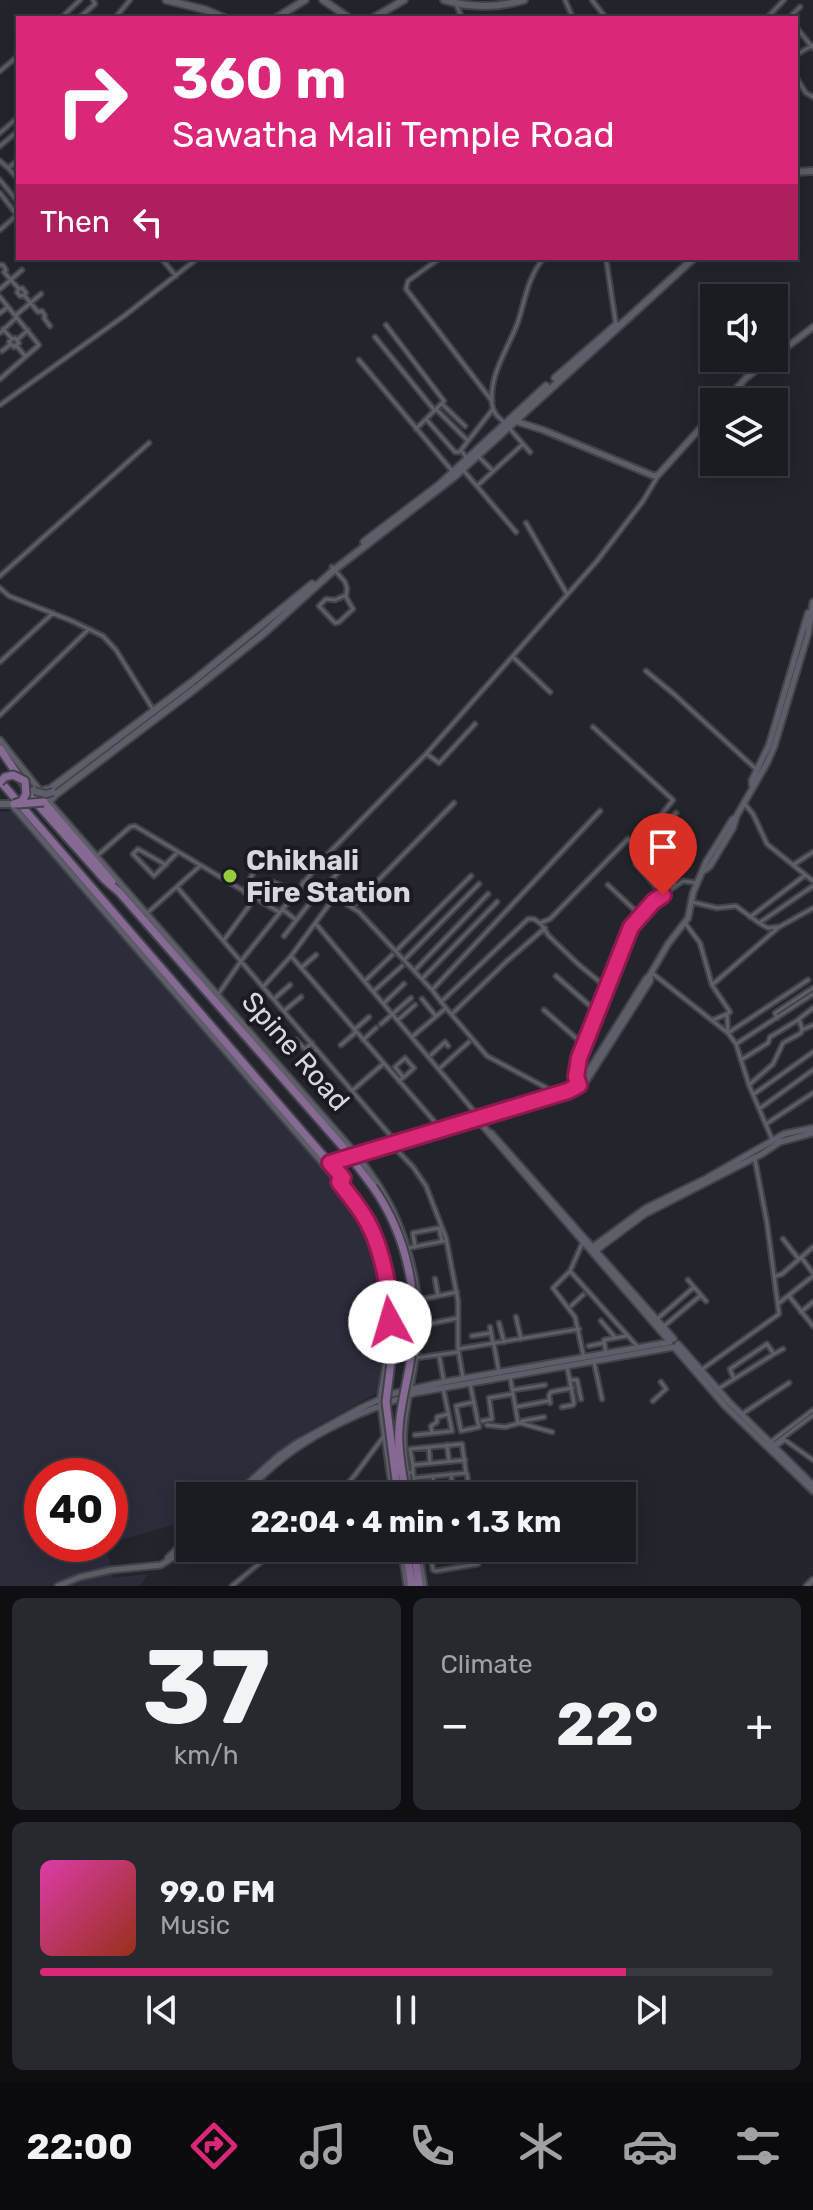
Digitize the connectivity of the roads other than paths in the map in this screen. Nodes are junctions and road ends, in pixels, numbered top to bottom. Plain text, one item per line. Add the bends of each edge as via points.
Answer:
1 (80, 0) edge
2 (93, 0) edge
3 (130, 0) edge
4 (166, 0) edge
5 (305, 0) edge
6 (323, 0) edge
7 (404, 0) edge
8 (444, 0) edge
9 (524, 0) edge
10 (592, 0) edge
11 (784, 0) edge
12 (187, 2) edge
13 (456, 4) junction
14 (800, 7) dead end
15 (63, 16) edge
16 (81, 16) edge
17 (117, 16) edge
18 (220, 16) edge
19 (279, 16) edge
20 (346, 16) edge
21 (376, 16) edge
22 (461, 16) edge
23 (604, 16) edge
24 (769, 16) edge
25 (791, 16) edge
26 (798, 29) edge
27 (813, 47) edge
28 (16, 58) edge
29 (0, 71) edge
30 (798, 80) edge
31 (813, 97) edge
32 (16, 119) edge
33 (0, 133) edge
34 (16, 133) edge
35 (0, 146) edge
36 (0, 161) edge
37 (16, 162) edge
38 (8, 168) junction
39 (16, 177) edge
40 (0, 180) edge
41 (0, 193) edge
42 (16, 200) edge
43 (16, 213) edge
44 (16, 217) edge
45 (0, 230) edge
46 (163, 260) edge
47 (196, 260) edge
48 (437, 260) edge
49 (541, 260) edge
50 (606, 260) edge
51 (690, 260) edge
52 (690, 260) edge
53 (0, 265) edge
54 (22, 270) dead end
55 (2, 272) edge
56 (176, 276) junction
57 (11, 279) junction
58 (0, 289) edge
59 (41, 294) dead end
60 (0, 297) edge
61 (31, 303) junction
62 (8, 307) junction
63 (0, 313) edge
64 (16, 316) junction
65 (0, 324) edge
66 (386, 325) dead end
67 (616, 325) junction
68 (50, 326) dead end
69 (813, 327) edge
70 (2, 330) edge
71 (28, 330) junction
72 (375, 337) dead end
73 (14, 342) junction
74 (788, 346) edge
75 (2, 351) dead end
76 (26, 357) junction
77 (359, 360) dead end
78 (754, 372) edge
79 (1, 377) edge
80 (737, 388) edge
81 (432, 396) dead end
82 (426, 400) junction
83 (492, 401) junction
84 (442, 404) junction
85 (0, 405) edge
86 (493, 409) junction
87 (436, 410) junction
88 (426, 419) junction
89 (511, 422) junction
90 (465, 426) dead end
91 (700, 428) edge
92 (416, 429) junction
93 (468, 441) junction
94 (149, 443) dead end
95 (523, 444) junction
96 (461, 451) junction
97 (530, 452) dead end
98 (478, 456) junction
99 (468, 458) junction
100 (462, 469) junction
101 (493, 471) junction
102 (453, 472) junction
103 (658, 475) junction
104 (477, 486) junction
105 (526, 523) dead end
106 (516, 532) dead end
107 (333, 568) junction
108 (0, 576) edge
109 (0, 588) edge
110 (567, 594) junction
111 (346, 595) junction
112 (813, 601) edge
113 (53, 613) junction
114 (89, 629) junction
115 (261, 631) junction
116 (513, 657) junction
117 (0, 662) edge
118 (646, 671) dead end
119 (550, 692) dead end
120 (154, 711) junction
121 (0, 715) edge
122 (475, 724) dead end
123 (593, 727) dead end
124 (0, 740) edge
125 (0, 749) edge
126 (426, 754) junction
127 (0, 756) edge
128 (757, 770) junction
129 (16, 775) junction
130 (25, 781) junction
131 (0, 782) edge
132 (752, 786) junction
133 (37, 791) junction
134 (53, 792) junction
135 (46, 802) junction
136 (454, 803) dead end
137 (744, 803) junction
138 (0, 804) edge
139 (15, 804) junction
140 (600, 811) dead end
141 (676, 813) dead end
142 (677, 830) dead end
143 (640, 842) junction
144 (660, 844) junction
145 (681, 845) dead end
146 (813, 852) edge
147 (178, 853) junction
148 (649, 853) junction
149 (96, 857) junction
150 (684, 860) dead end
151 (657, 863) junction
152 (346, 864) dead end
153 (636, 864) dead end
154 (166, 865) junction
155 (201, 866) junction
156 (792, 866) junction
157 (256, 867) dead end
158 (667, 874) junction
159 (805, 875) junction
160 (471, 876) dead end
161 (303, 882) junction
162 (698, 883) junction
163 (479, 884) dead end
164 (813, 884) edge
165 (608, 885) dead end
166 (282, 886) dead end
167 (676, 886) junction
168 (177, 887) junction
169 (324, 888) junction
170 (119, 892) junction
171 (244, 892) junction
172 (488, 894) dead end
173 (316, 895) dead end
174 (663, 895) junction
175 (334, 896) junction
176 (256, 899) junction
177 (497, 902) dead end
178 (692, 902) junction
179 (352, 907) junction
180 (813, 908) edge
181 (280, 911) junction
182 (146, 914) junction
183 (640, 915) junction
184 (750, 917) junction
185 (296, 920) junction
186 (540, 923) junction
187 (685, 923) junction
188 (759, 923) junction
189 (316, 924) junction
190 (545, 928) junction
191 (778, 928) junction
192 (284, 936) dead end
193 (224, 940) junction
194 (394, 953) junction
195 (316, 955) dead end
196 (291, 956) junction
197 (404, 960) junction
198 (241, 961) junction
199 (402, 966) dead end
200 (301, 968) junction
201 (414, 971) junction
202 (651, 974) junction
203 (556, 976) dead end
204 (422, 979) junction
205 (808, 980) dead end
206 (365, 981) junction
207 (404, 984) dead end
208 (290, 985) dead end
209 (712, 985) junction
210 (263, 987) junction
211 (606, 987) junction
212 (813, 988) edge
213 (432, 990) junction
214 (374, 991) junction
215 (813, 994) edge
216 (215, 997) junction
217 (301, 997) dead end
218 (411, 998) dead end
219 (274, 999) junction
220 (422, 999) dead end
221 (441, 1002) junction
222 (384, 1003) junction
223 (415, 1005) dead end
224 (446, 1008) junction
225 (813, 1008) edge
226 (544, 1010) dead end
227 (284, 1011) junction
228 (597, 1012) junction
229 (393, 1014) junction
230 (452, 1014) junction
231 (727, 1014) junction
232 (436, 1016) junction
233 (369, 1017) dead end
234 (777, 1018) junction
235 (799, 1019) junction
236 (398, 1020) junction
237 (713, 1020) junction
238 (381, 1024) dead end
239 (813, 1025) edge
240 (376, 1028) dead end
241 (802, 1030) junction
242 (355, 1031) junction
243 (728, 1033) junction
244 (413, 1036) junction
245 (296, 1040) dead end
246 (363, 1040) junction
247 (469, 1042) dead end
248 (312, 1043) junction
249 (736, 1044) junction
250 (341, 1045) dead end
251 (584, 1045) junction
252 (448, 1046) dead end
253 (435, 1047) dead end
254 (317, 1049) junction
255 (813, 1052) edge
256 (428, 1055) junction
257 (303, 1060) dead end
258 (741, 1060) junction
259 (383, 1064) junction
260 (440, 1068) junction
261 (813, 1070) edge
262 (403, 1077) junction
263 (399, 1081) junction
264 (749, 1085) junction
265 (580, 1086) junction
266 (353, 1090) junction
267 (813, 1093) edge
268 (559, 1094) junction
269 (753, 1094) junction
270 (759, 1109) junction
271 (479, 1120) junction
272 (766, 1124) junction
273 (441, 1129) junction
274 (813, 1130) edge
275 (774, 1143) junction
276 (395, 1145) junction
277 (755, 1155) junction
278 (355, 1157) junction
279 (330, 1167) junction
280 (341, 1180) junction
281 (783, 1239) dead end
282 (444, 1241) junction
283 (583, 1243) junction
284 (412, 1247) junction
285 (813, 1247) edge
286 (592, 1250) junction
287 (800, 1258) junction
288 (570, 1271) junction
289 (813, 1274) edge
290 (774, 1277) junction
291 (435, 1279) dead end
292 (688, 1280) dead end
293 (694, 1287) junction
294 (457, 1292) junction
295 (583, 1295) dead end
296 (701, 1295) junction
297 (438, 1296) junction
298 (789, 1296) junction
299 (418, 1300) junction
300 (706, 1301) dead end
301 (813, 1302) edge
302 (777, 1304) junction
303 (570, 1307) junction
304 (801, 1312) junction
305 (516, 1317) dead end
306 (458, 1318) junction
307 (656, 1320) junction
308 (601, 1321) dead end
309 (499, 1323) dead end
310 (419, 1326) junction
311 (813, 1326) edge
312 (663, 1327) junction
313 (579, 1329) junction
314 (472, 1336) dead end
315 (626, 1336) dead end
316 (615, 1338) junction
317 (521, 1339) junction
318 (504, 1342) junction
319 (603, 1343) junction
320 (674, 1343) junction
321 (493, 1344) junction
322 (589, 1346) dead end
323 (639, 1348) junction
324 (783, 1349) dead end
325 (458, 1350) junction
326 (606, 1354) junction
327 (774, 1354) junction
328 (439, 1355) junction
329 (416, 1358) junction
330 (590, 1360) junction
331 (567, 1366) junction
332 (701, 1370) junction
333 (499, 1373) junction
334 (509, 1374) junction
335 (463, 1379) junction
336 (734, 1379) junction
337 (570, 1380) junction
338 (661, 1382) dead end
339 (470, 1383) junction
340 (789, 1383) dead end
341 (444, 1385) junction
342 (545, 1385) dead end
343 (572, 1388) junction
344 (718, 1389) junction
345 (410, 1392) junction
346 (512, 1392) junction
347 (581, 1399) dead end
348 (602, 1399) dead end
349 (653, 1401) dead end
350 (381, 1402) junction
351 (474, 1402) junction
352 (515, 1407) junction
353 (562, 1407) dead end
354 (813, 1412) edge
355 (448, 1414) junction
356 (742, 1414) junction
357 (544, 1417) dead end
358 (482, 1421) dead end
359 (518, 1423) junction
360 (487, 1425) dead end
361 (552, 1432) dead end
362 (432, 1433) junction
363 (384, 1435) junction
364 (415, 1435) dead end
365 (447, 1445) junction
366 (771, 1446) junction
367 (429, 1447) junction
368 (465, 1460) junction
369 (813, 1460) edge
370 (449, 1461) junction
371 (430, 1464) junction
372 (413, 1465) junction
373 (410, 1473) junction
374 (466, 1473) junction
375 (451, 1474) junction
376 (433, 1476) junction
377 (414, 1478) junction
378 (250, 1482) edge
379 (256, 1482) edge
380 (349, 1482) edge
381 (393, 1482) edge
382 (395, 1482) edge
383 (405, 1482) edge
384 (409, 1482) edge
385 (415, 1482) edge
386 (434, 1482) edge
387 (452, 1482) edge
388 (468, 1482) edge
389 (813, 1485) edge
390 (813, 1491) edge
391 (176, 1550) edge
392 (261, 1562) edge
393 (408, 1562) edge
394 (421, 1562) edge
395 (421, 1562) edge
396 (432, 1562) edge
397 (479, 1562) edge
398 (83, 1577) junction
399 (813, 1580) edge
400 (415, 1584) edge
401 (58, 1586) edge
402 (66, 1586) edge
403 (232, 1586) edge
404 (807, 1586) edge

1 - 15 street
2 - 16 street
3 - 17 street
4 - 12 main road
5 - 19 main road
6 - 20 main road
7 - 21 main road
8 - 13 main road
9 - 13 main road via 500,6
10 - 23 street
11 - 24 street
12 - 18 main road
13 - 22 street
14 - 25 street
26 - 27 street
28 - 29 street
30 - 31 street
32 - 33 street
34 - 35 street
36 - 38 street
37 - 38 street
38 - 39 street
40 - 42 street
41 - 43 street
44 - 45 street
46 - 56 street
47 - 56 street
48 - 83 street via 408,281 406,289
49 - 83 street via 497,370
50 - 67 street
51 - 67 main road
52 - 89 main road
53 - 55 street via 6,269
54 - 57 street
55 - 57 street
56 - 85 street
57 - 58 street
57 - 61 street
59 - 61 street
60 - 62 street
61 - 64 street
61 - 68 street
62 - 63 street
62 - 64 street
64 - 70 street
64 - 71 street
65 - 70 street
66 - 84 street
67 - 89 main road
69 - 74 street
70 - 73 street
71 - 73 street
71 - 76 street via 39,345
72 - 82 street
73 - 75 street
73 - 76 street
76 - 79 street
77 - 92 street
78 - 80 street
81 - 82 street
82 - 87 street
83 - 86 street
84 - 87 street
84 - 90 street
86 - 89 street
86 - 93 street
87 - 88 street
87 - 93 street
88 - 92 street
88 - 96 street via 455,452
89 - 95 street
89 - 98 main road
89 - 99 main road
89 - 103 street
91 - 103 street
92 - 102 street
93 - 96 street
94 - 108 street
95 - 97 street
95 - 101 street
96 - 99 street
98 - 100 main road
98 - 101 street
99 - 102 main road
100 - 104 street
100 - 107 main road
101 - 104 street
102 - 107 main road
103 - 110 street
104 - 106 street
105 - 110 street
107 - 111 street via 345,582
107 - 115 main road
109 - 113 street
110 - 116 street
111 - 111 street via 319,605 335,623 352,610
112 - 128 street
112 - 132 street via 774,747
113 - 114 street
113 - 117 street
114 - 120 street via 116,650
114 - 121 street
115 - 120 main road
115 - 134 main road
115 - 135 main road via 196,688
116 - 119 street
116 - 126 street
118 - 128 street
120 - 133 main road via 50,789
122 - 126 street via 439,763
123 - 143 street via 673,801
124 - 133 street
125 - 170 main road, Spine Road via 39,806
126 - 161 street
127 - 129 main road
128 - 132 street
129 - 130 main road, bridge
129 - 131 main road, bridge
130 - 133 main road, bridge
130 - 139 main road, bridge via 26,794
131 - 279 main road, Spine Road
132 - 137 street
133 - 134 main road, bridge
133 - 135 main road, bridge
134 - 135 main road, bridge
135 - 139 main road, bridge
135 - 149 street, Spine Road
135 - 170 main road
136 - 179 street
137 - 156 street via 765,842
137 - 162 street
138 - 139 main road
139 - 279 street, Spine Road
140 - 213 street
141 - 144 street via 654,831
142 - 144 street
143 - 148 street
143 - 186 street via 636,847 628,839
144 - 148 street
145 - 151 street
146 - 156 street
147 - 149 street via 135,826
147 - 154 street
147 - 155 street
148 - 151 street
149 - 182 street, Spine Road
150 - 158 street
151 - 158 street
152 - 169 street
153 - 174 street
154 - 154 street via 154,876 133,854 138,849
155 - 168 street
155 - 171 street
156 - 159 street
157 - 171 street
158 - 167 street
159 - 164 street
159 - 184 street
160 - 194 street
161 - 169 street
161 - 181 street
162 - 167 street via 683,881
162 - 178 street
163 - 197 street
164 - 188 street
165 - 183 street
166 - 176 street via 270,881
167 - 174 street
168 - 182 street
168 - 193 street
169 - 175 street
170 - 216 main road, Spine Road
171 - 176 street
172 - 201 street
173 - 185 street
174 - 183 street
175 - 179 street
175 - 189 street
176 - 181 street
176 - 193 street
177 - 204 street
178 - 184 street via 736,906
178 - 187 street
179 - 194 street
180 - 191 street
181 - 185 street
181 - 198 street
182 - 216 street, Spine Road
183 - 211 street
184 - 188 street
185 - 192 street
186 - 190 street
186 - 221 street via 525,920
187 - 202 street
187 - 209 street via 700,943
188 - 191 street
189 - 196 street
189 - 206 street
190 - 211 street
190 - 230 street
191 - 209 street
193 - 198 street
194 - 197 street
194 - 206 street
195 - 200 street
196 - 200 street
196 - 210 street
197 - 201 street
198 - 210 street
198 - 216 street
199 - 214 street
200 - 242 street
201 - 204 street
202 - 237 street
202 - 265 street
203 - 228 street
204 - 213 street
205 - 243 street
206 - 214 street
207 - 222 street
208 - 219 street
209 - 231 street
210 - 219 street
211 - 228 street
212 - 234 street via 775,1013
213 - 221 street
214 - 222 street
215 - 234 street
216 - 278 main road, Spine Road
217 - 227 street
218 - 229 street
219 - 227 street
220 - 232 street
221 - 224 street
222 - 229 street
223 - 236 street
224 - 230 street
224 - 232 street
225 - 235 street
226 - 251 street
227 - 248 street
228 - 251 street
229 - 236 street
229 - 238 street
230 - 268 street via 487,1056
231 - 237 street
231 - 243 street
232 - 244 street
233 - 242 street
234 - 249 street
235 - 241 street
235 - 258 street
236 - 244 street
237 - 243 street
239 - 241 street
240 - 246 street
241 - 264 street via 783,1043 773,1064
242 - 246 street
242 - 250 street
243 - 249 street
244 - 256 street
245 - 248 street via 305,1049
246 - 259 street
247 - 260 street
248 - 254 street
249 - 258 street
251 - 265 street via 577,1066
252 - 256 street via 445,1042
253 - 256 street
254 - 257 street
254 - 266 street
255 - 269 street
256 - 260 street
258 - 264 street
259 - 263 street
259 - 266 street
260 - 271 street
261 - 270 street
262 - 262 street via 414,1068 405,1058 395,1067
262 - 263 street
263 - 273 street
264 - 269 street
265 - 268 street
265 - 271 street via 568,1096
266 - 276 street
267 - 272 street
268 - 271 street
269 - 270 street
270 - 272 street
271 - 273 street
271 - 276 street
271 - 283 street
271 - 286 street
272 - 275 street
273 - 276 street
274 - 275 street
275 - 277 street
276 - 278 street
276 - 282 street via 426,1186
277 - 286 street via 646,1208
277 - 290 street
278 - 279 street
278 - 284 street, Spine Road via 394,1209
278 - 383 main road, bridge via 400,1237 413,1299 411,1355 399,1429
279 - 280 main road
280 - 350 street via 368,1222 389,1297
280 - 382 main road, bridge via 372,1220 394,1301 386,1402
281 - 287 street
282 - 284 street
282 - 284 street via 439,1228 413,1233
282 - 294 street
283 - 286 street
283 - 288 street
284 - 299 street, Spine Road
285 - 287 street
286 - 307 street
286 - 320 street
287 - 289 street
287 - 290 street
288 - 303 street via 553,1288
288 - 323 street
289 - 298 street
290 - 302 street
291 - 297 street
292 - 293 street
293 - 296 street
293 - 307 street
294 - 297 street
294 - 306 street
295 - 303 street
296 - 300 street
296 - 312 street
297 - 299 street
298 - 302 street
298 - 304 street
299 - 310 street, Spine Road
301 - 304 street
302 - 332 street via 778,1316
303 - 313 street
304 - 311 street
305 - 317 street
306 - 310 street
306 - 325 street
307 - 312 street
308 - 316 street
309 - 318 street
310 - 329 street, Spine Road
312 - 320 street
313 - 317 street
313 - 330 street
314 - 321 street via 490,1330
315 - 316 street
316 - 319 street
317 - 318 street
318 - 321 street
319 - 322 street
319 - 326 street
320 - 323 street
320 - 330 street
320 - 332 street
320 - 366 street via 725,1406
321 - 325 street
321 - 333 street
323 - 326 street
324 - 327 street
325 - 328 street
325 - 335 street
326 - 330 street
327 - 336 street
327 - 336 street via 767,1344 730,1369
328 - 329 street
328 - 341 street
329 - 345 street, Spine Road
330 - 331 street
330 - 334 street
330 - 348 street
331 - 334 street
331 - 337 street
332 - 344 street
333 - 334 street
333 - 335 street
334 - 339 street
334 - 346 street
335 - 341 street
336 - 344 street
337 - 343 street
337 - 347 street via 577,1380
338 - 349 street via 666,1389
339 - 341 street
339 - 351 street
340 - 356 street
341 - 345 street
341 - 355 street
342 - 346 street
343 - 352 street via 551,1392 549,1402
343 - 353 street via 574,1404
344 - 356 street
345 - 350 street
345 - 373 street, Spine Road via 404,1430
346 - 352 street
346 - 358 street via 489,1398 492,1419
350 - 363 street
350 - 378 street via 288,1449
350 - 379 street via 289,1453
351 - 351 street via 456,1406 461,1431 479,1427
352 - 359 street
354 - 366 street
355 - 362 street via 437,1417
355 - 362 street via 452,1431
356 - 366 street
357 - 359 street
359 - 360 street
359 - 361 street
362 - 364 street
363 - 380 street
363 - 381 street
365 - 367 street
365 - 368 street via 462,1444
365 - 370 street
366 - 369 street via 785,1440
366 - 389 street
366 - 390 street
367 - 371 street
367 - 372 street via 410,1449
368 - 370 street
368 - 374 street
370 - 371 street
371 - 372 street
372 - 373 street
373 - 377 street
373 - 384 street, Spine Road
374 - 375 street
374 - 388 street
375 - 376 street
375 - 387 street
376 - 377 street
376 - 386 street
377 - 385 street
391 - 398 street via 156,1566
392 - 403 street
393 - 400 main road
394 - 400 main road
395 - 400 street
396 - 397 street via 434,1571
398 - 401 street
398 - 402 street
399 - 404 street

